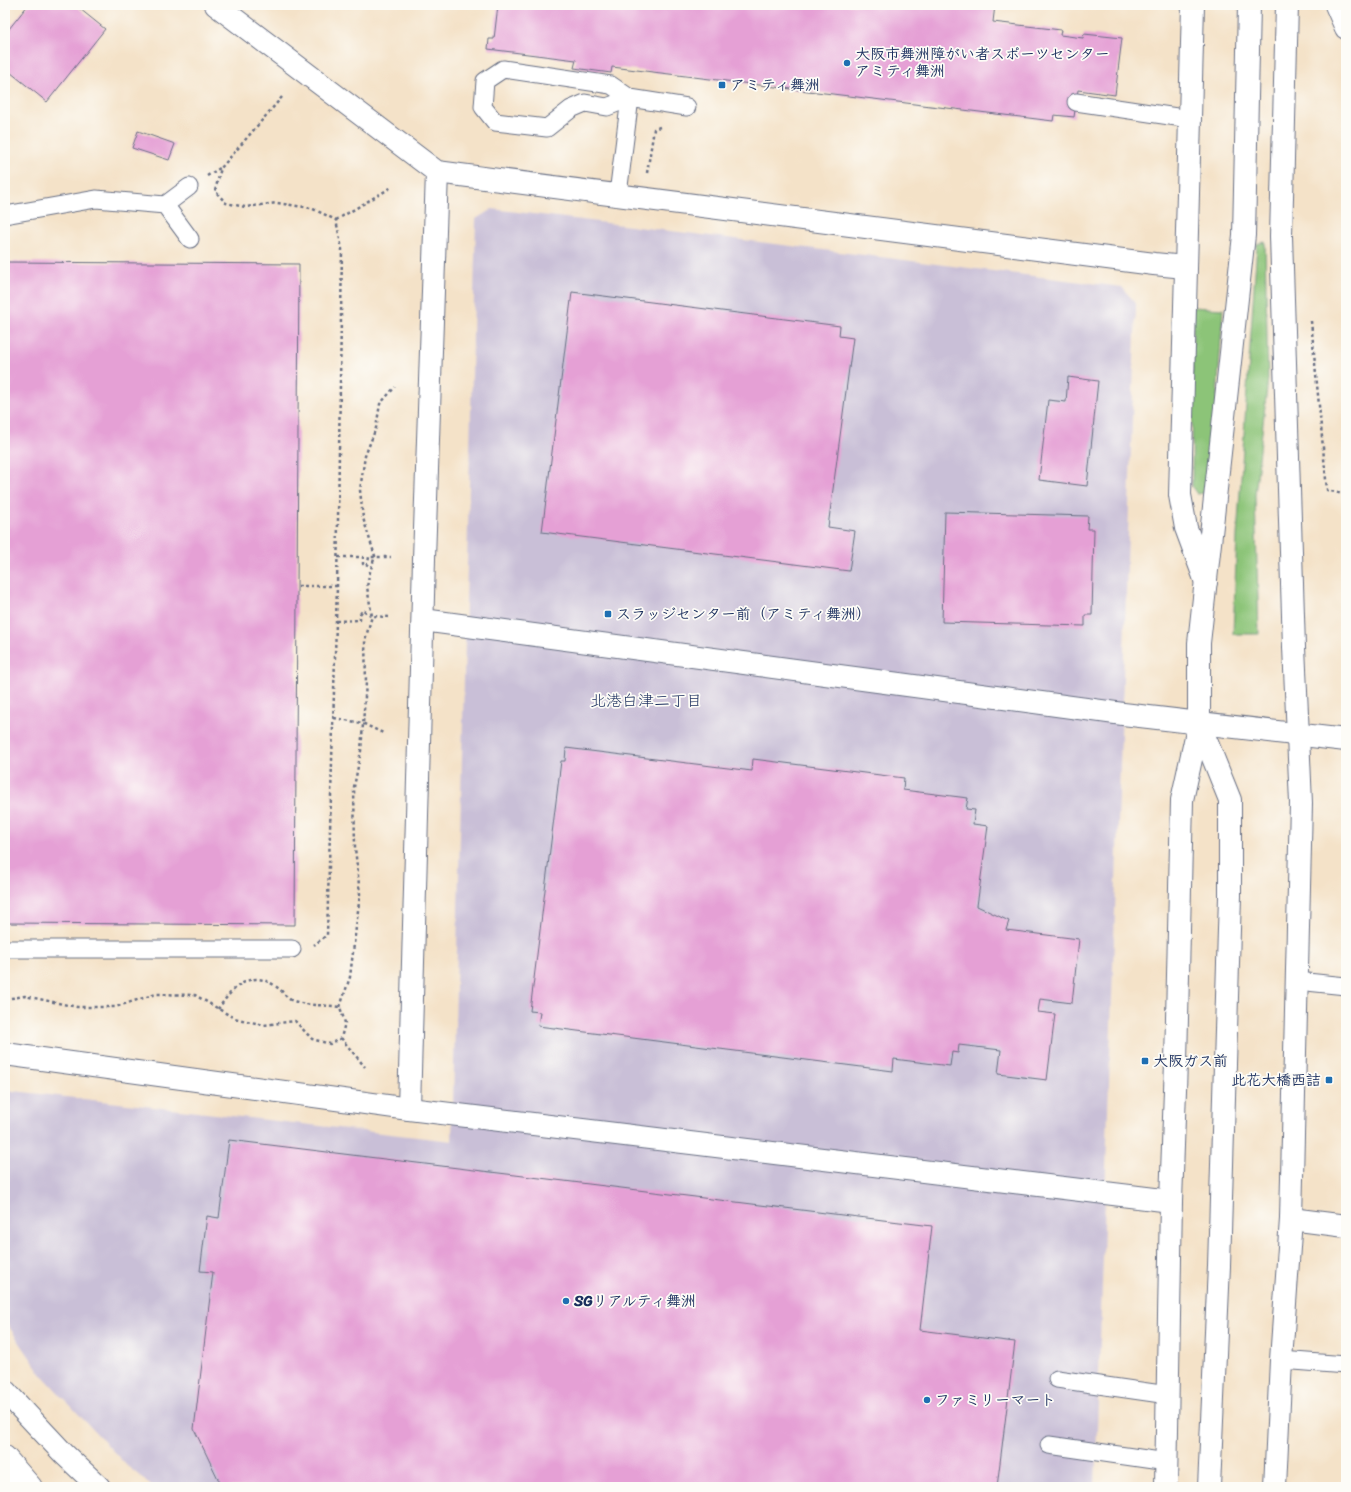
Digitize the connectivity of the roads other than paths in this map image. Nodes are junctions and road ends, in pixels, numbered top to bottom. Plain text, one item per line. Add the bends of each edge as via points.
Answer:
1 (216, 5) edge
2 (1193, 5) edge
3 (1249, 5) edge
4 (1287, 5) edge
5 (1336, 5) edge
6 (1346, 28) edge
7 (630, 98) junction
8 (1076, 102) dead end
9 (687, 107) dead end
10 (1190, 119) junction
11 (437, 172) junction
12 (189, 187) dead end
13 (618, 194) junction
14 (165, 205) junction
15 (5, 215) edge
16 (190, 239) dead end
17 (1185, 267) junction
18 (1206, 582) junction
19 (423, 620) junction
20 (1199, 723) junction
21 (1298, 735) junction
22 (1346, 740) edge
23 (5, 949) edge
24 (292, 950) road end
25 (1297, 981) junction
26 (1346, 986) edge
27 (5, 1054) edge
28 (409, 1109) junction
29 (1171, 1202) junction
30 (1291, 1219) junction
31 (1346, 1226) edge
32 (1281, 1360) junction
33 (1346, 1365) edge
34 (1057, 1379) dead end
35 (5, 1391) edge
36 (1168, 1395) junction
37 (1049, 1445) dead end
38 (8, 1461) edge
39 (1167, 1462) junction
40 (11, 1487) edge
41 (31, 1487) edge
42 (99, 1487) edge
43 (1166, 1487) edge
44 (1209, 1487) edge
45 (1275, 1487) edge

1 - 11 street
2 - 10 street
3 - 18 street via 1244,235
4 - 21 street via 1281,236
5 - 6 street
7 - 7 lane via 607,107 585,103 571,109 547,128 495,122 483,107 485,81 503,69 611,85
7 - 9 lane
7 - 13 lane
8 - 10 lane
10 - 17 street
11 - 13 street
11 - 19 street
12 - 14 lane
13 - 17 street
14 - 15 lane via 96,199
14 - 16 lane
17 - 18 street via 1180,494 1186,528
18 - 20 street via 1199,643
19 - 20 street
19 - 28 street
20 - 21 street
20 - 29 street via 1182,800
20 - 44 street via 1230,800 1230,896 1219,1266
21 - 22 street
21 - 25 street via 1301,803
23 - 24 lane
25 - 26 lane
25 - 30 street
27 - 28 street
28 - 29 street
29 - 36 street
30 - 31 street
30 - 32 street
32 - 33 lane
32 - 45 street
34 - 36 lane
35 - 42 street
36 - 39 street
37 - 39 lane
38 - 40 lane
38 - 41 street
39 - 43 street

